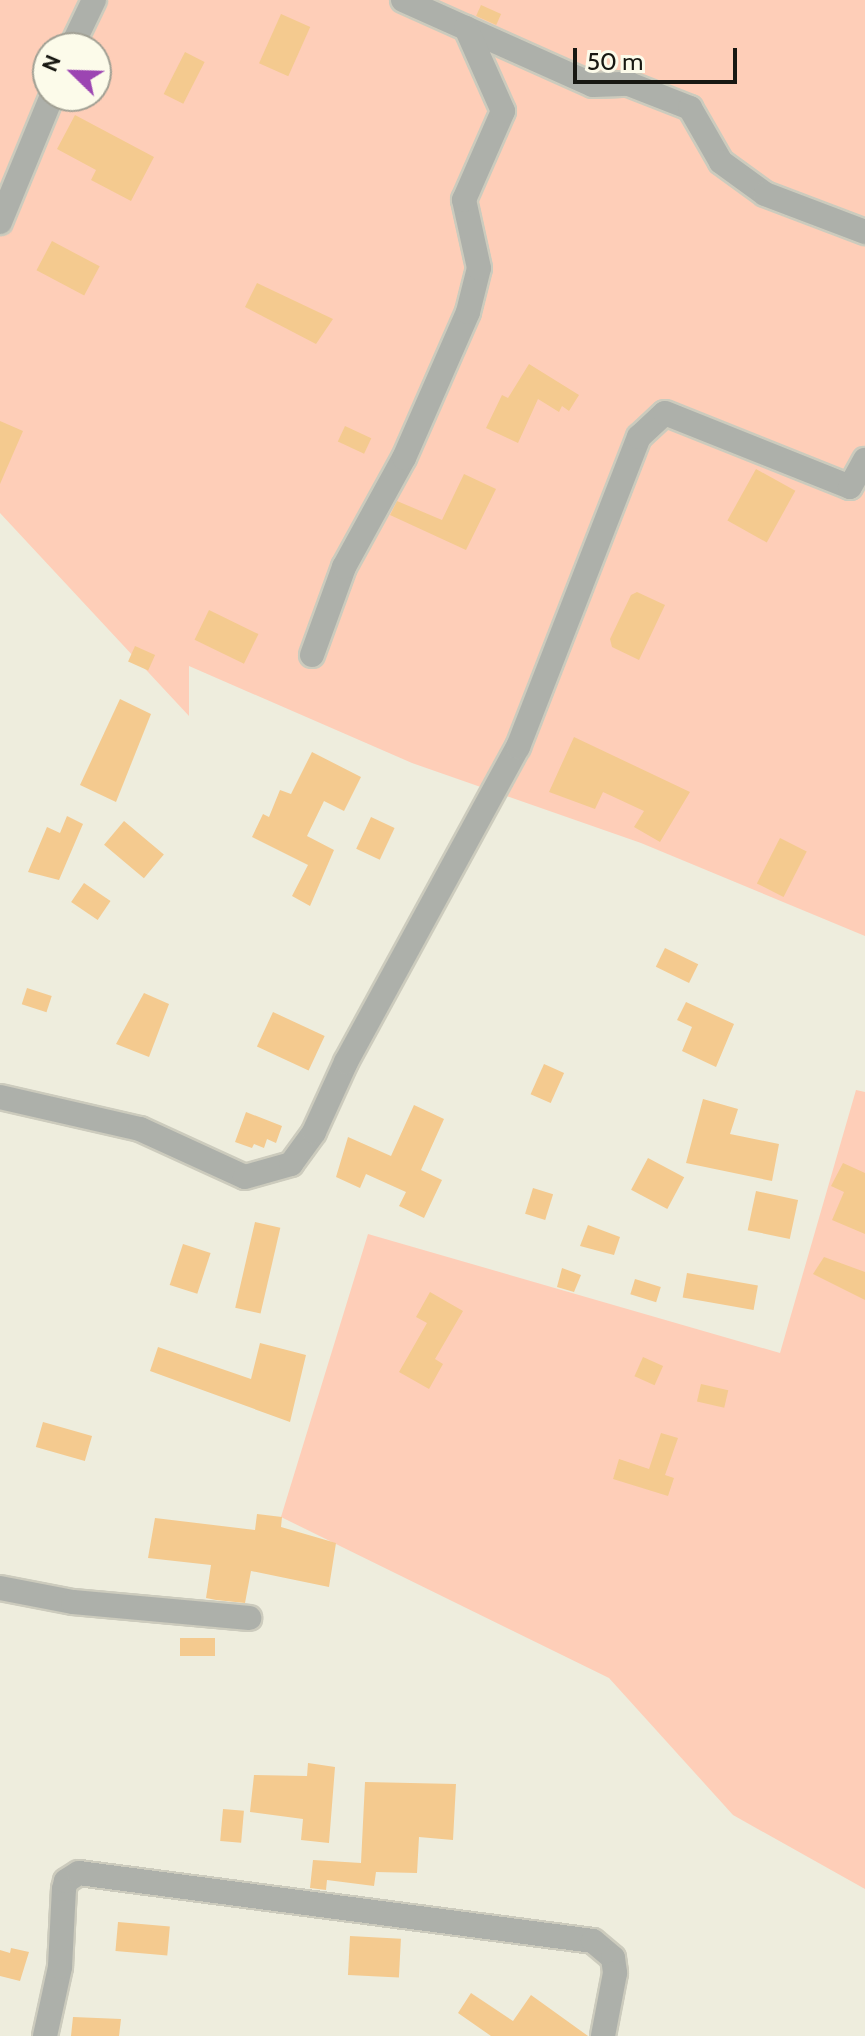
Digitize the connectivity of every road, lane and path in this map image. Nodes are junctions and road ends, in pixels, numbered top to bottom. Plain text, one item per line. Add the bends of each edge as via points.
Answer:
1 (94, 0) edge
2 (403, 0) edge
3 (466, 28) junction
4 (79, 32) edge
5 (45, 112) edge
6 (0, 222) edge
7 (865, 232) edge
8 (865, 460) edge
9 (312, 655) dead end
10 (0, 1097) edge
11 (0, 1588) edge
12 (249, 1618) dead end
13 (45, 2036) edge
14 (603, 2036) edge

1 - 4 street
2 - 3 street
3 - 7 street via 593,85 629,84 690,108 721,162 765,194
3 - 9 street via 503,111 464,200 479,268 468,312 404,458 344,567
5 - 6 street
8 - 10 street via 850,487 711,427 665,413 639,437 518,747 346,1062 314,1132 291,1164 245,1177 140,1129
11 - 12 street via 73,1602
13 - 14 street via 60,1967 64,1889 79,1873 593,1941 613,1958 615,1973

